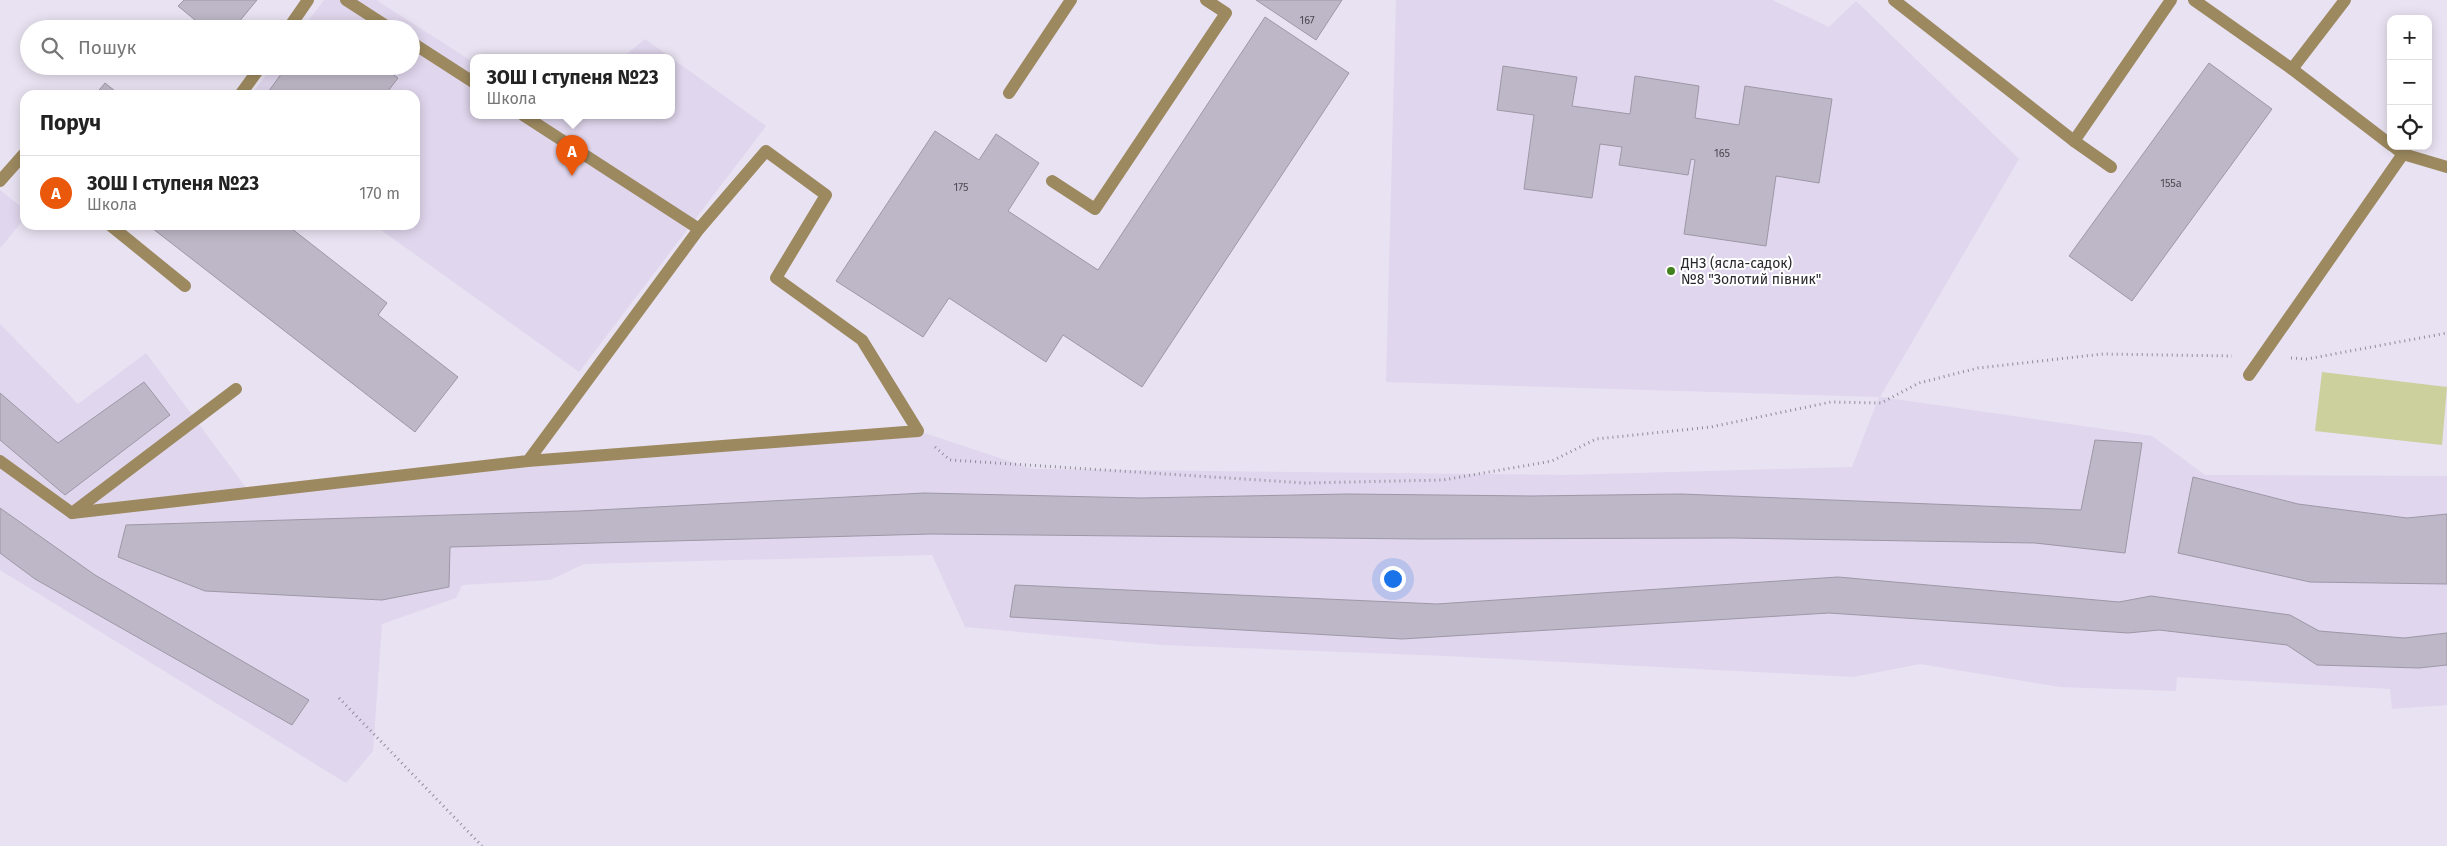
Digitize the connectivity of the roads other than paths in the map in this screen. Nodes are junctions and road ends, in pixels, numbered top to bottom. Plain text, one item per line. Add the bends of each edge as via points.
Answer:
1 (308, 0) edge
2 (346, 0) edge
3 (1071, 0) edge
4 (1206, 0) edge
5 (1894, 0) edge
6 (2171, 0) edge
7 (2194, 0) edge
8 (2345, 0) edge
9 (294, 20) edge
10 (377, 20) edge
11 (420, 48) edge
12 (2292, 69) junction
13 (254, 75) edge
14 (470, 80) edge
15 (244, 90) edge
16 (1009, 92) dead end
17 (529, 119) edge
18 (2074, 141) junction
19 (2387, 142) edge
20 (2394, 150) edge
21 (2400, 150) edge
22 (20, 159) edge
23 (2111, 167) dead end
24 (2447, 167) edge
25 (0, 181) edge
26 (1052, 181) dead end
27 (699, 229) junction
28 (116, 230) edge
29 (185, 286) dead end
30 (2249, 375) dead end
31 (236, 389) dead end
32 (0, 461) edge
33 (528, 461) junction
34 (72, 514) junction

1 - 9 lane
2 - 10 lane
3 - 16 lane
4 - 26 lane via 1226,13 1095,209
5 - 18 lane
6 - 18 lane
7 - 12 lane
8 - 12 lane
11 - 14 lane
12 - 19 lane
13 - 15 lane
17 - 27 lane
18 - 23 lane
20 - 30 lane
21 - 24 lane
22 - 25 lane
27 - 33 lane
27 - 33 lane via 766,151 826,195 776,278 862,340 918,431
28 - 29 lane
31 - 34 lane
32 - 34 lane
33 - 34 lane

